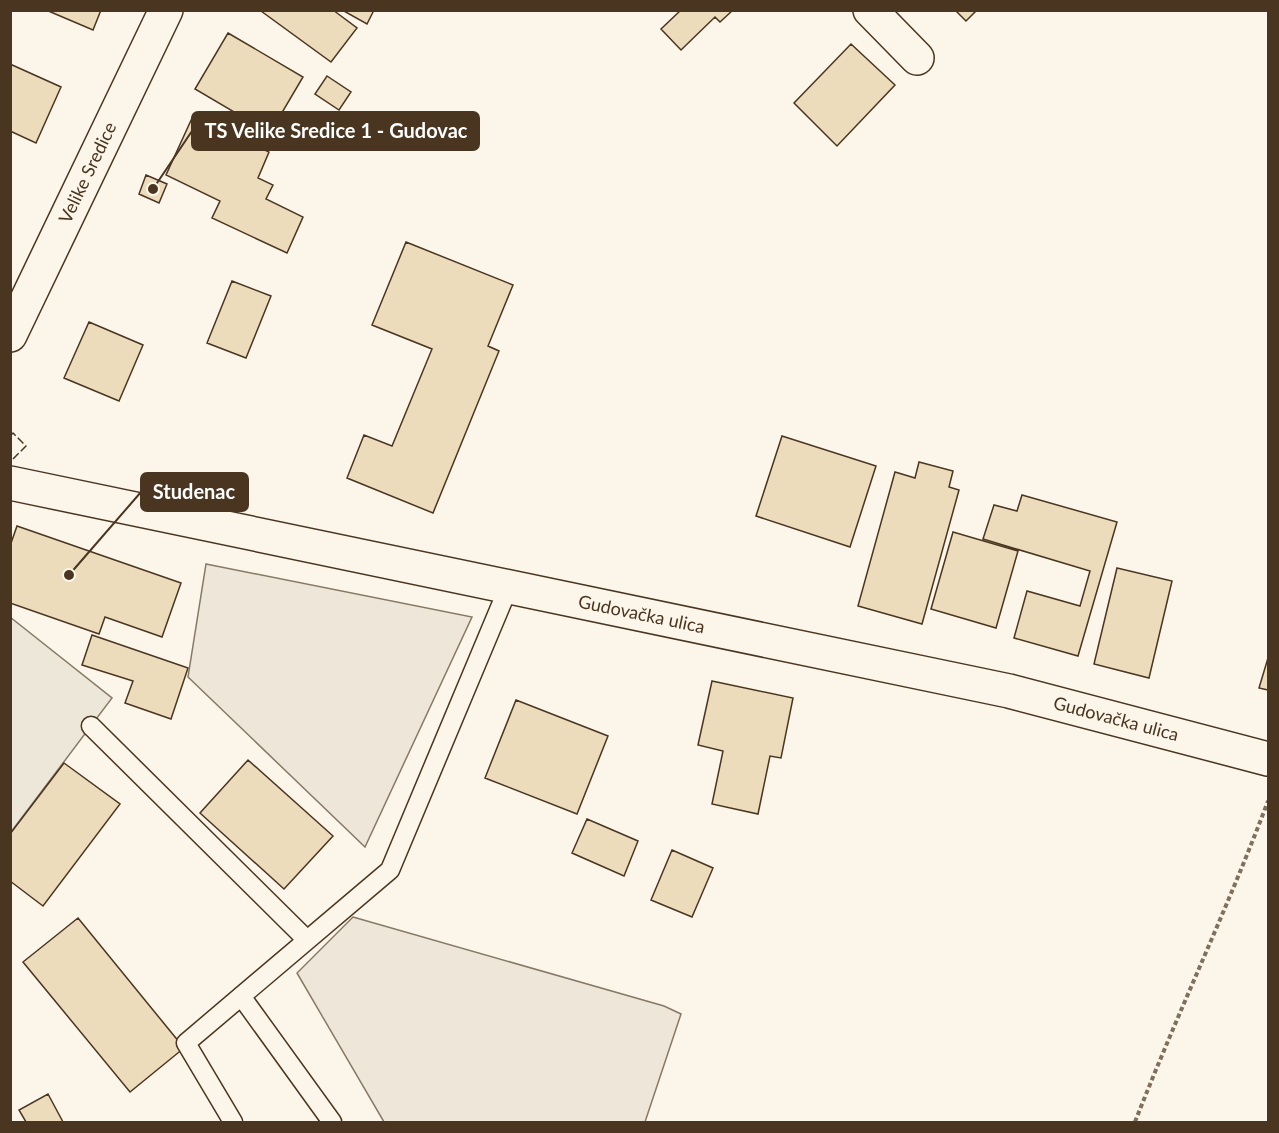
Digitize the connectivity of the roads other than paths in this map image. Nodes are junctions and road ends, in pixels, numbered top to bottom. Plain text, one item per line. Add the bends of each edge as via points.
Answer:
1 (166, 10) edge
2 (870, 10) edge
3 (917, 58) dead end
4 (10, 335) edge
5 (10, 483) edge
6 (509, 586) junction
7 (91, 726) dead end
8 (1269, 759) edge
9 (307, 940) junction
10 (241, 996) junction
11 (233, 1122) edge
12 (332, 1122) edge

1 - 4 main road, Velike Sredice
2 - 3 main road
5 - 6 main road, Gudovačka ulica
6 - 8 main road, Gudovačka ulica via 1009,691
6 - 9 lane via 390,870
7 - 9 lane
9 - 10 lane
10 - 11 lane via 186,1043
10 - 12 lane

